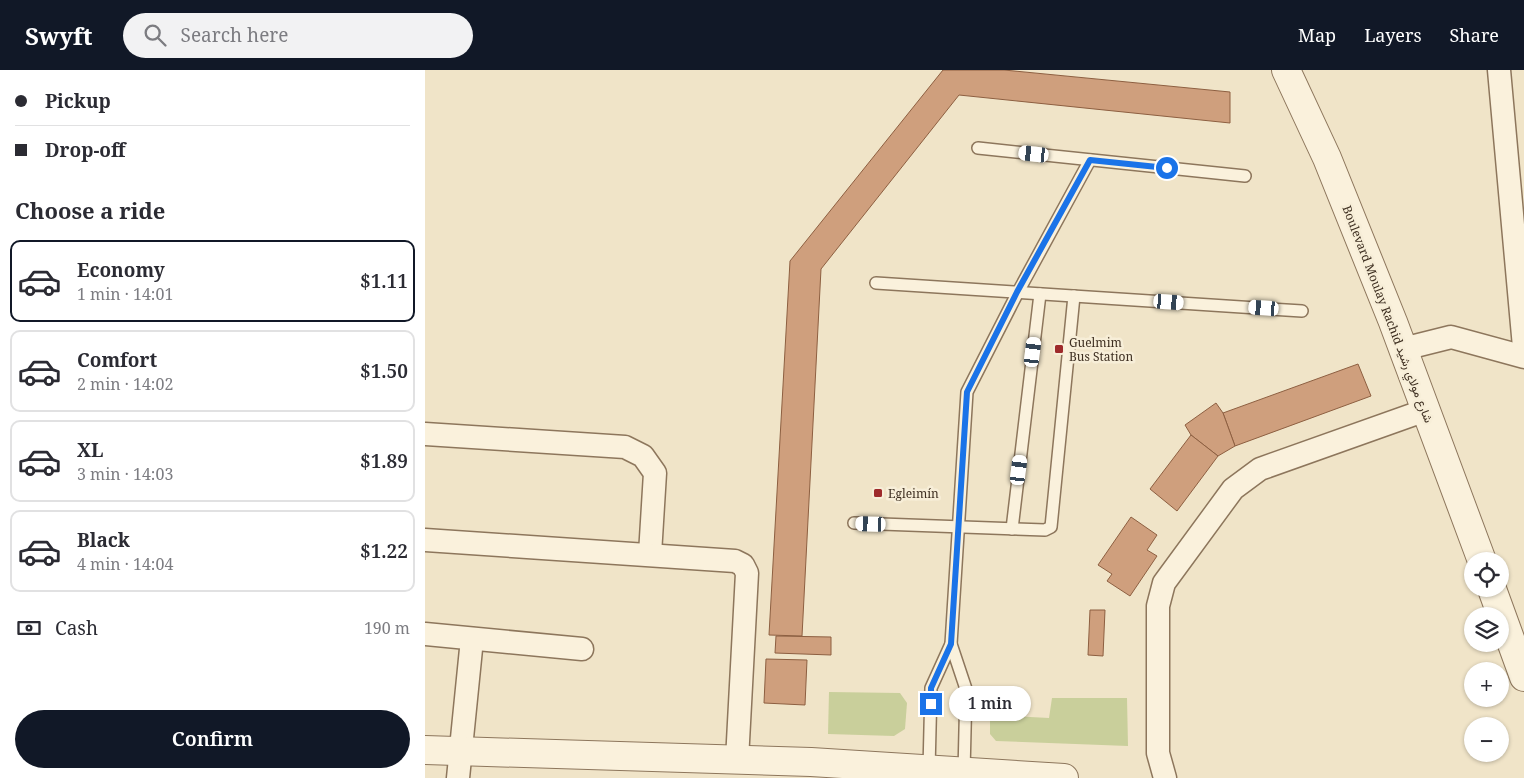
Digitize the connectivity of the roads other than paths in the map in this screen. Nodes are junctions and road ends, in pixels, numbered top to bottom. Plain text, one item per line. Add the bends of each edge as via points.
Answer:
1 (1286, 70) edge
2 (1499, 70) edge
3 (978, 148) dead end
4 (1090, 160) junction
5 (1245, 176) dead end
6 (877, 283) dead end
7 (1017, 292) junction
8 (1040, 294) junction
9 (1074, 296) junction
10 (1302, 311) dead end
11 (1524, 347) edge
12 (1403, 349) junction
13 (1524, 357) edge
14 (1426, 410) junction
15 (425, 434) edge
16 (854, 523) dead end
17 (958, 527) junction
18 (1012, 529) junction
19 (425, 540) edge
20 (1479, 552) edge
21 (650, 554) junction
22 (1495, 597) edge
23 (425, 634) edge
24 (473, 639) junction
25 (951, 644) junction
26 (582, 650) dead end
27 (1524, 677) edge
28 (425, 750) edge
29 (737, 760) junction
30 (459, 765) edge
31 (929, 769) junction
32 (806, 770) edge
33 (964, 772) junction
34 (1064, 778) edge
35 (1165, 778) edge

1 - 12 street, Boulevard Moulay Rachid شارع مولاي رشيد via 1327,158
2 - 11 street
3 - 4 lane
4 - 5 lane
4 - 7 lane
6 - 7 lane
7 - 8 lane
7 - 17 lane via 967,392
8 - 9 lane
8 - 18 lane
9 - 10 lane
9 - 18 lane via 1052,524 1045,530
12 - 13 street via 1451,337
12 - 14 street, Boulevard Moulay Rachid شارع مولاي رشيد
14 - 20 street, Boulevard Moulay Rachid شارع مولاي رشيد
14 - 35 street via 1260,469 1233,488 1164,584 1158,606 1158,753
15 - 21 street via 625,447 643,456 655,473
16 - 17 lane
17 - 18 lane
17 - 25 lane
19 - 21 street
21 - 29 street via 735,561 743,565 747,573
22 - 27 street
23 - 24 street
24 - 26 street
24 - 30 street
25 - 31 lane via 931,688
25 - 33 lane via 966,690
28 - 30 street
29 - 30 street
29 - 32 street
31 - 32 street
31 - 33 street
33 - 34 street

